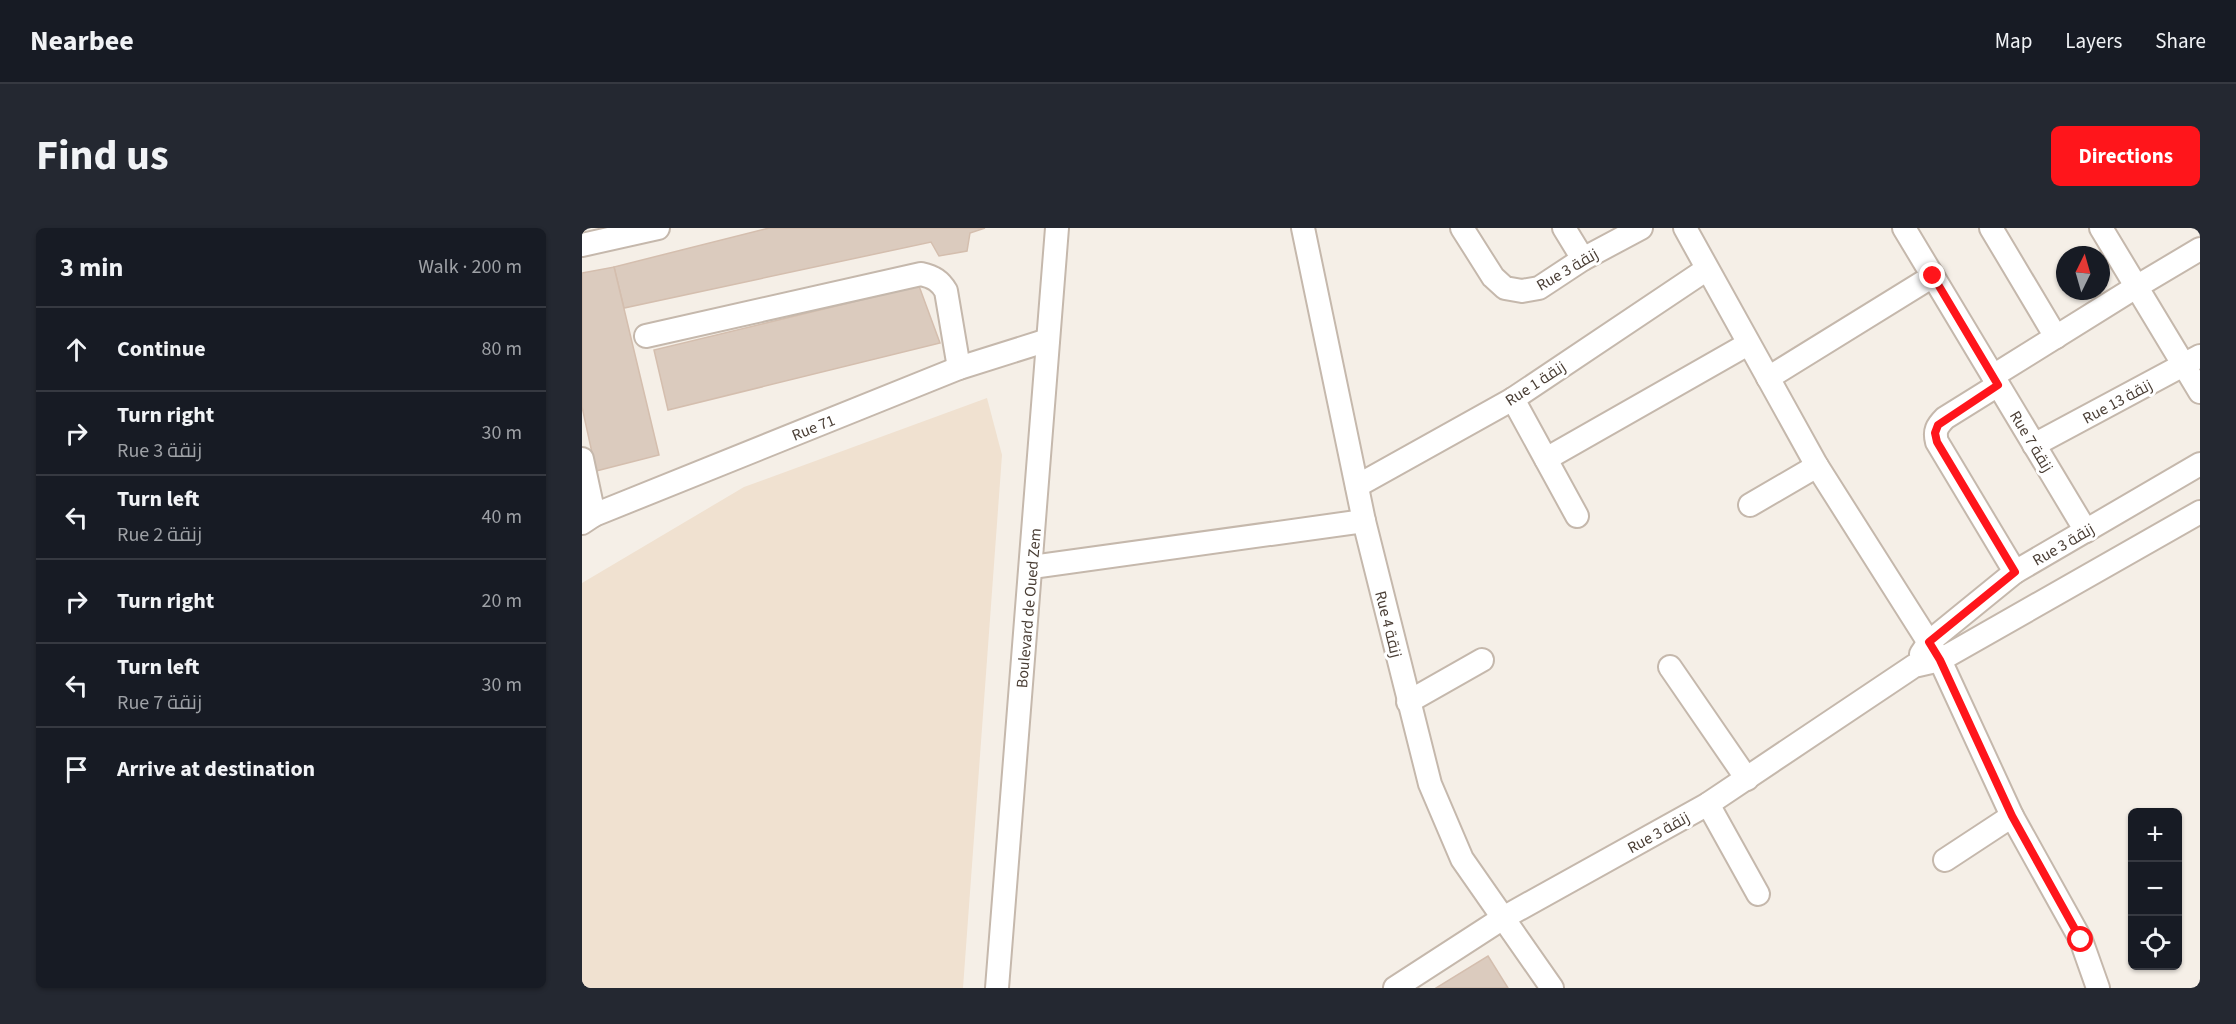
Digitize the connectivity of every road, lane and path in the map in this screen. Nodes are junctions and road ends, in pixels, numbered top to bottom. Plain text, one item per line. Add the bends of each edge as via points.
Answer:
1 (658, 228) edge
2 (1058, 228) edge
3 (1303, 228) edge
4 (1462, 228) edge
5 (1564, 228) edge
6 (1641, 228) edge
7 (1685, 228) edge
8 (1904, 228) edge
9 (1991, 228) edge
10 (2101, 228) edge
11 (582, 245) edge
12 (2200, 249) edge
13 (1583, 259) junction
14 (1707, 269) junction
15 (1933, 276) junction
16 (2136, 287) junction
17 (646, 336) dead end
18 (2056, 337) junction
19 (1048, 340) junction
20 (1748, 344) junction
21 (2191, 360) edge
22 (959, 368) junction
23 (1768, 378) junction
24 (1996, 381) junction
25 (2200, 392) edge
26 (1513, 399) junction
27 (2034, 445) junction
28 (582, 459) edge
29 (1546, 459) junction
30 (2200, 464) edge
31 (1817, 466) junction
32 (1357, 486) junction
33 (1750, 505) dead end
34 (2200, 512) edge
35 (1576, 516) dead end
36 (588, 519) edge
37 (1364, 521) junction
38 (2086, 531) junction
39 (1032, 567) junction
40 (2015, 572) junction
41 (1935, 651) junction
42 (1482, 660) dead end
43 (1670, 667) dead end
44 (1408, 702) junction
45 (1747, 779) junction
46 (1708, 804) junction
47 (2012, 816) junction
48 (1945, 860) dead end
49 (1758, 894) dead end
50 (1503, 918) junction
51 (997, 988) edge
52 (1395, 988) edge
53 (1552, 988) edge
54 (2098, 988) edge

1 - 11 street
2 - 19 street, Boulevard de Oued Zem
3 - 32 street, Rue 4 زنقة
4 - 13 street, Rue 3 زنقة via 1493,277 1506,288 1539,288
5 - 13 street
6 - 13 street, Rue 3 زنقة
7 - 14 street
8 - 15 street, Rue 7 زنقة
9 - 18 street
10 - 16 street
12 - 16 street
14 - 20 street
14 - 26 street, Rue 1 زنقة
15 - 23 street
15 - 24 street, Rue 7 زنقة
16 - 18 street
16 - 21 street
17 - 22 street via 921,274 941,282 946,291
18 - 24 street
19 - 22 street, Rue 71
19 - 39 street, Boulevard de Oued Zem
20 - 23 street
20 - 29 street
21 - 25 street
21 - 27 street, Rue 13 زنقة
22 - 36 street, Rue 71
23 - 31 street
24 - 27 street, Rue 7 زنقة
24 - 40 street via 1938,425 1935,433
26 - 29 street
26 - 32 street, Rue 1 زنقة
27 - 38 street, Rue 7 زنقة
28 - 36 street
29 - 35 street
30 - 38 street, Rue 3 زنقة
31 - 33 street
31 - 41 street
32 - 37 street, Rue 4 زنقة
34 - 41 street, Rue 3 زنقة
37 - 39 street
37 - 44 street, Rue 4 زنقة
38 - 40 street, Rue 3 زنقة
39 - 51 street, Boulevard de Oued Zem
40 - 41 street, Rue 3 زنقة
41 - 45 street, Rue 3 زنقة
41 - 47 street
42 - 44 street
43 - 45 street
44 - 50 street, Rue 4 زنقة via 1430,784 1444,819 1462,859
45 - 46 street, Rue 3 زنقة
46 - 49 street
46 - 50 street, Rue 3 زنقة
47 - 48 street
47 - 54 street via 2081,940
50 - 52 street, Rue 3 زنقة
50 - 53 street, Rue 4 زنقة

